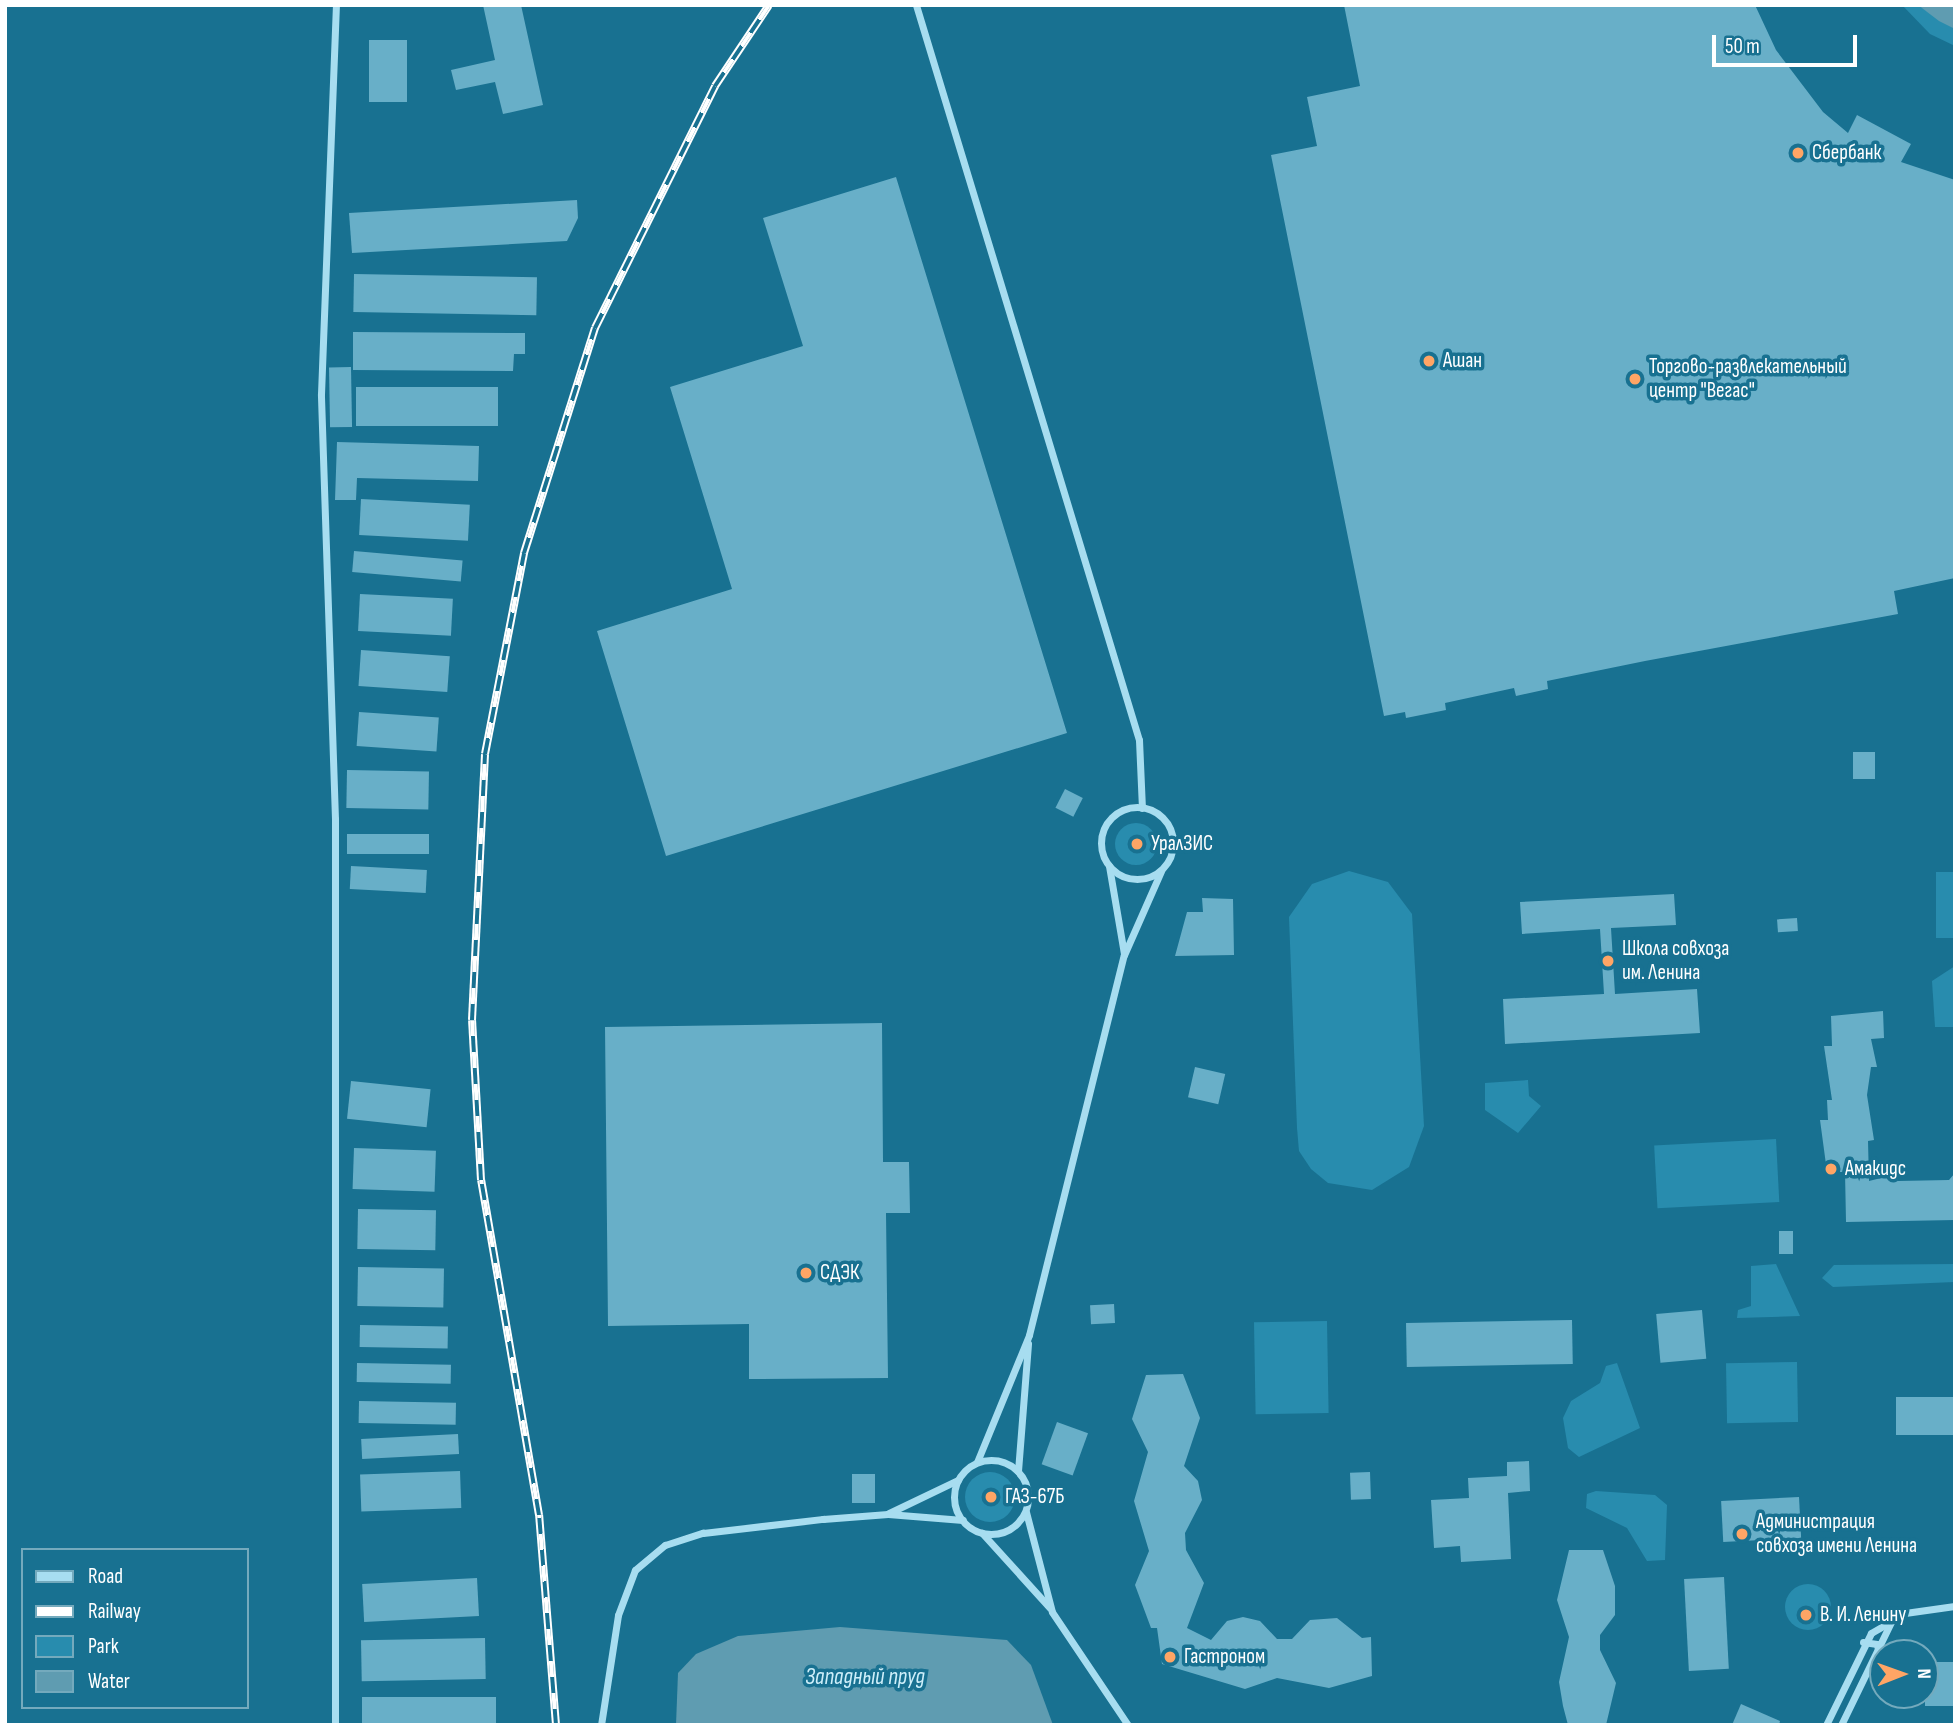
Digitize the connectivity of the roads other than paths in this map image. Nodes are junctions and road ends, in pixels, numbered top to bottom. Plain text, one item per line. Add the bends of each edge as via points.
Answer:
1 (336, 5) edge
2 (916, 5) edge
3 (1142, 808) junction
4 (1108, 865) junction
5 (1161, 871) junction
6 (1124, 955) junction
7 (1029, 1335) junction
8 (977, 1462) junction
9 (1018, 1471) junction
10 (958, 1480) junction
11 (1026, 1512) junction
12 (888, 1514) junction
13 (963, 1520) junction
14 (982, 1533) junction
15 (1955, 1606) edge
16 (1052, 1612) junction
17 (1891, 1622) junction
18 (1885, 1639) edge
19 (1862, 1642) junction
20 (1869, 1643) edge
21 (1869, 1674) edge
22 (335, 1725) edge
23 (601, 1725) edge
24 (1128, 1725) edge
25 (1826, 1725) edge
26 (1841, 1725) edge

1 - 22 street via 321,394 334,819
2 - 3 street via 1139,740
3 - 4 street via 1122,811 1107,824 1101,845
3 - 5 street via 1162,817 1172,836
4 - 5 street via 1130,879
4 - 6 street
5 - 6 street
6 - 7 street
7 - 8 street
7 - 9 street
8 - 9 street via 997,1460
8 - 10 street
9 - 11 street via 1029,1494
10 - 12 street
10 - 13 street via 954,1502
11 - 14 street via 1011,1529
11 - 16 street
12 - 13 street
12 - 23 street via 703,1533 665,1545 635,1570 618,1615
13 - 14 street
14 - 16 street
15 - 17 street via 1922,1608
16 - 24 street
17 - 18 street
17 - 19 street
19 - 20 street
19 - 25 street
21 - 26 street

